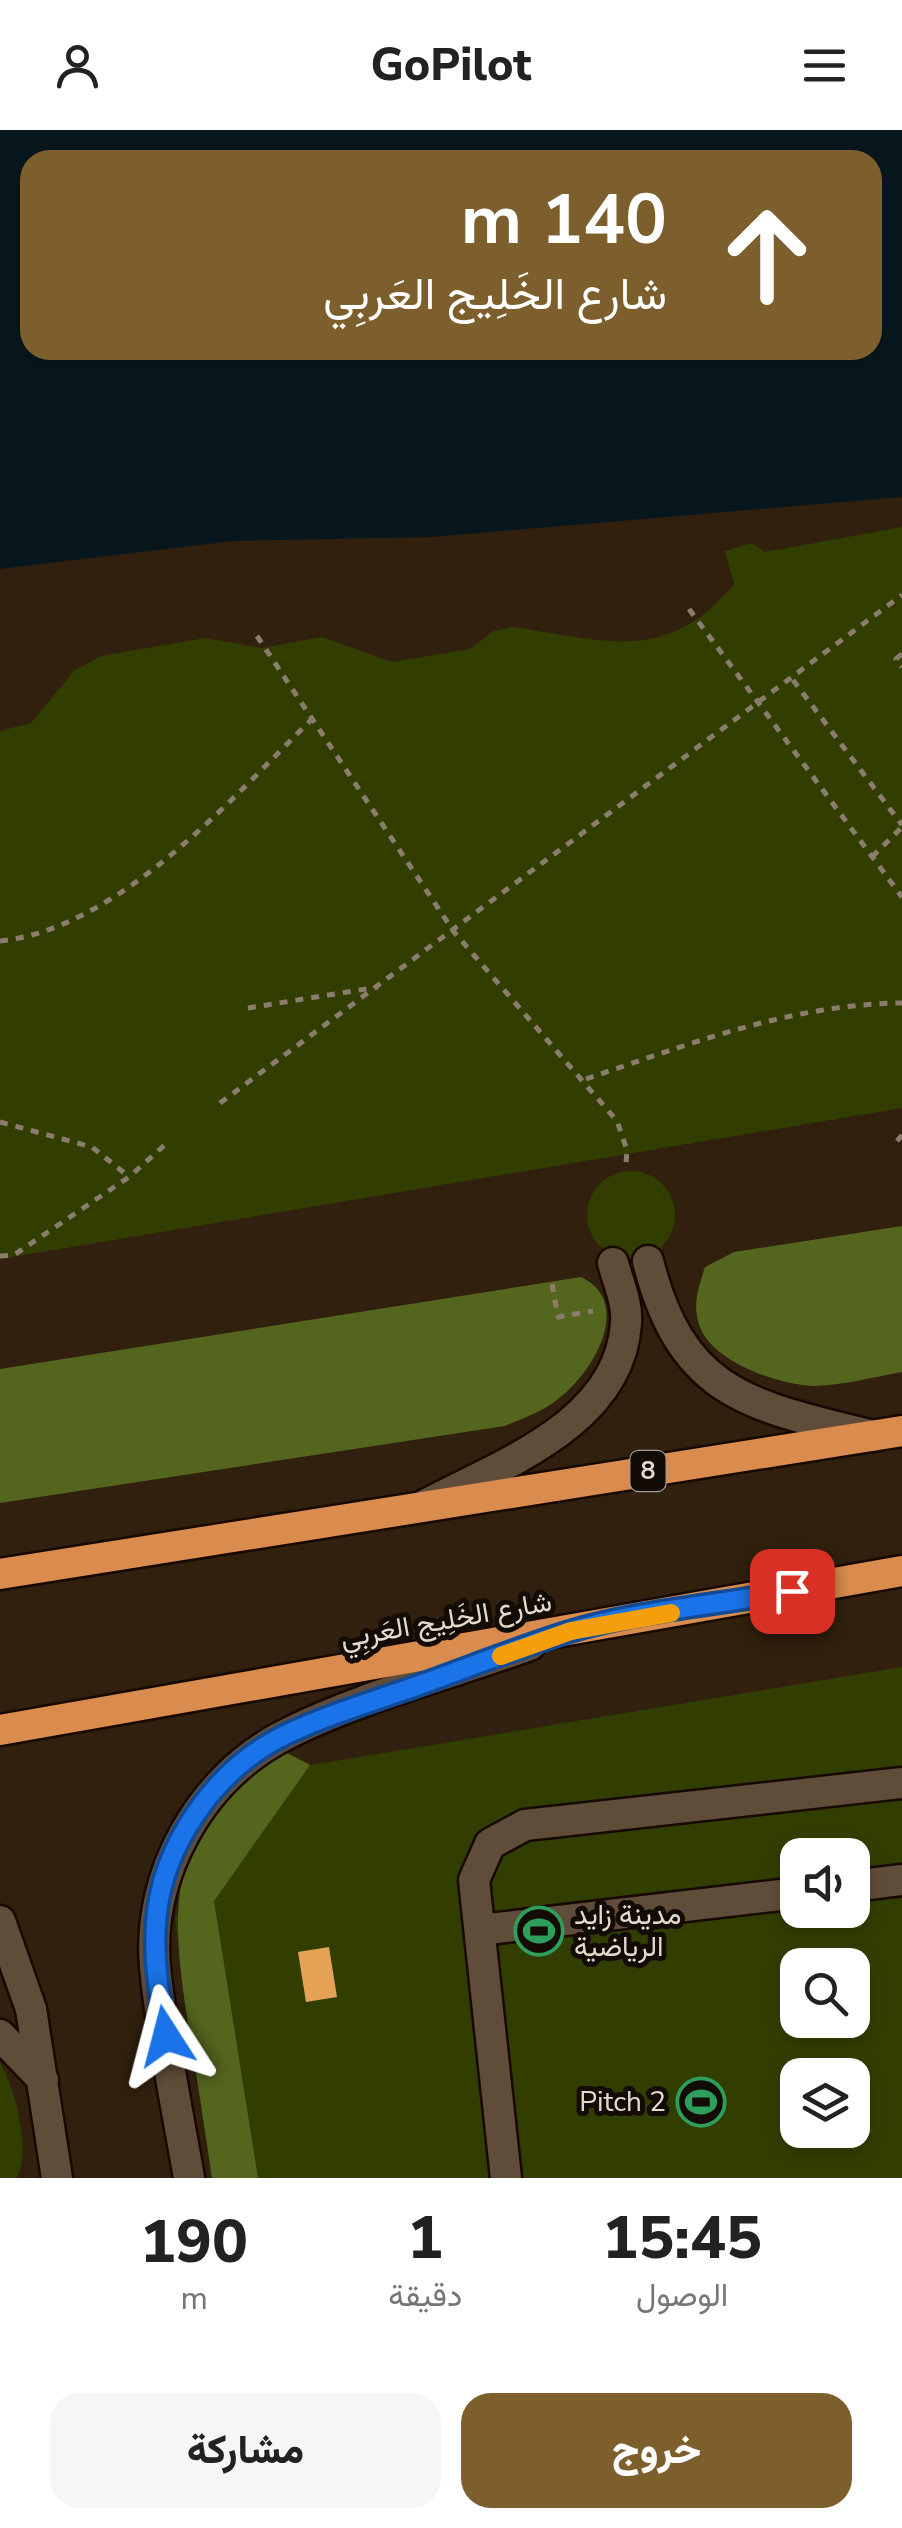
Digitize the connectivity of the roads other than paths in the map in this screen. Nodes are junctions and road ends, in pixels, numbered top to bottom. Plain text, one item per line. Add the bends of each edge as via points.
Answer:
1 (648, 1261) dead end
2 (613, 1263) dead end
3 (888, 1433) edge
4 (423, 1506) junction
5 (902, 1571) edge
6 (0, 1574) edge
7 (571, 1631) junction
8 (0, 1730) edge
9 (902, 1783) edge
10 (902, 1880) edge
11 (870, 1884) edge
12 (780, 1895) edge
13 (0, 1921) edge
14 (480, 1930) junction
15 (0, 2035) edge
16 (43, 2080) junction
17 (53, 2175) edge
18 (188, 2178) edge
19 (506, 2178) edge

1 - 3 street via 663,1314 704,1374 806,1419
2 - 4 street via 627,1320 600,1394 550,1438
3 - 4 highway, 8
4 - 6 highway, 8
5 - 7 highway, شارع الخَلِيج العَربِي
7 - 8 highway, شارع الخَلِيج العَربِي
7 - 18 street via 293,1732 242,1763 209,1795 172,1861 156,1919 155,1964
9 - 14 street via 512,1829 490,1844 477,1867
10 - 11 street
12 - 14 street
13 - 16 street via 24,1981
14 - 19 street
15 - 16 street
16 - 17 street

